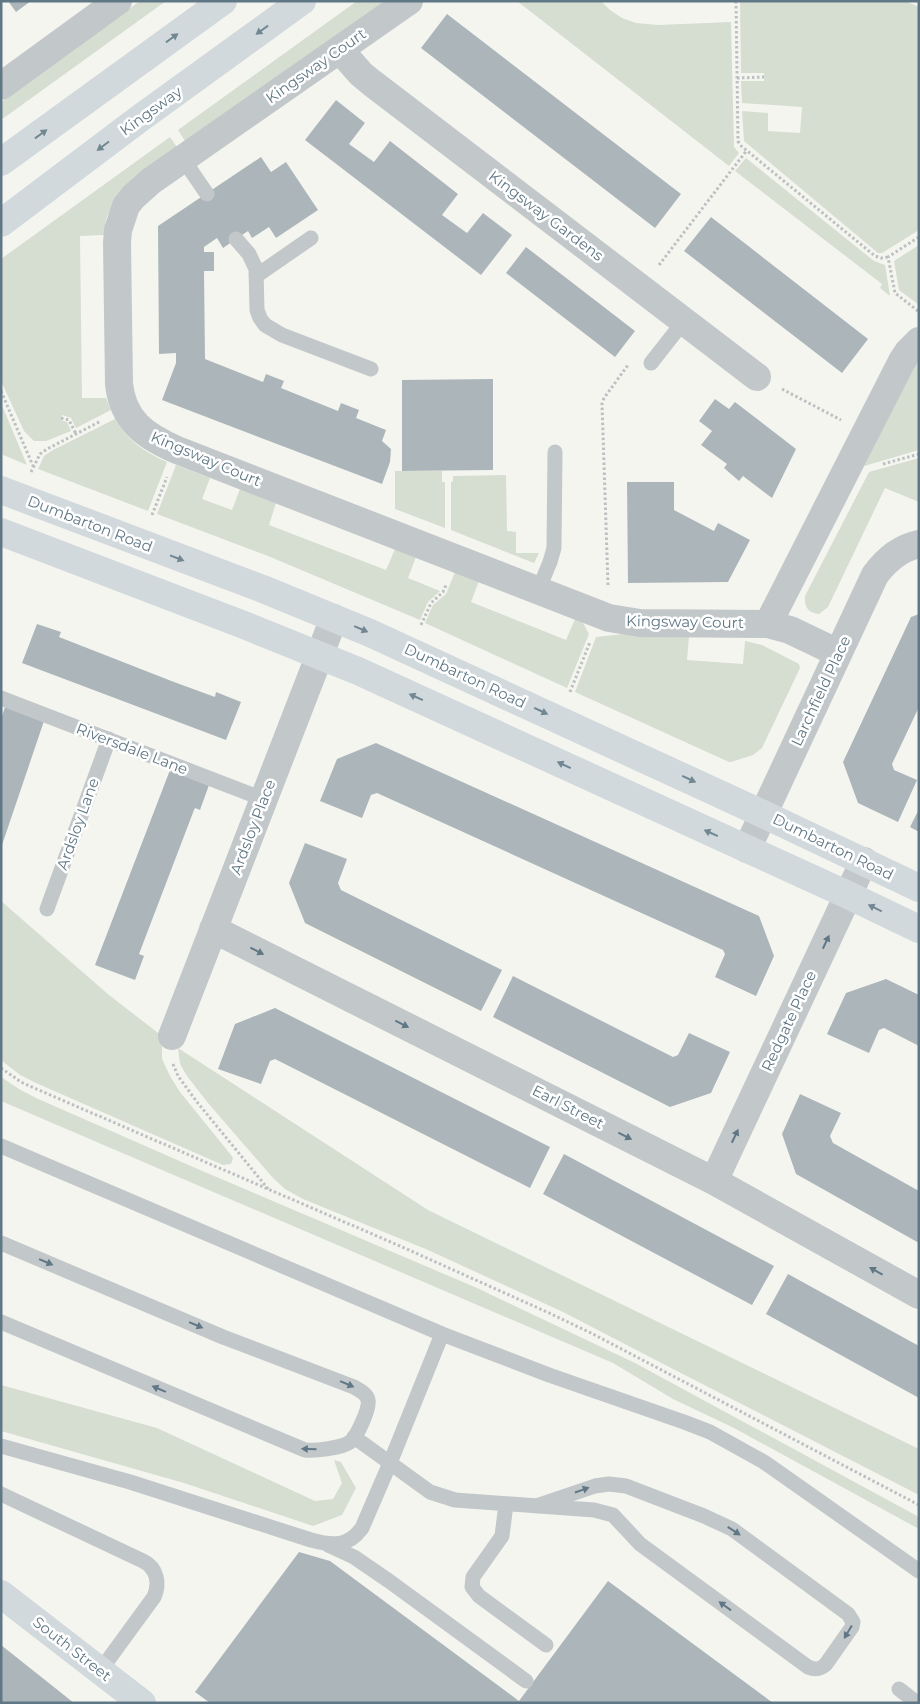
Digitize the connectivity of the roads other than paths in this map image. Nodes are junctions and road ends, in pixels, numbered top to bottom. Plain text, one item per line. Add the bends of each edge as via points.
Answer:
1 (118, 1) edge
2 (223, 1) edge
3 (302, 1) edge
4 (409, 1) edge
5 (340, 50) junction
6 (1, 86) edge
7 (183, 159) junction
8 (1, 162) edge
9 (207, 194) dead end
10 (1, 223) edge
11 (311, 238) dead end
12 (236, 239) dead end
13 (256, 276) junction
14 (684, 321) junction
15 (919, 341) edge
16 (651, 363) dead end
17 (371, 369) dead end
18 (757, 377) road end
19 (555, 452) dead end
20 (12, 494) edge
21 (1, 532) edge
22 (915, 545) edge
23 (538, 591) junction
24 (334, 618) junction
25 (768, 624) junction
26 (838, 653) junction
27 (320, 655) junction
28 (1, 698) edge
29 (109, 740) junction
30 (263, 799) junction
31 (763, 814) junction
32 (747, 849) junction
33 (864, 861) junction
34 (919, 888) edge
35 (848, 895) junction
36 (47, 909) dead end
37 (213, 929) junction
38 (919, 929) edge
39 (172, 1036) road end
40 (1, 1146) edge
41 (714, 1181) junction
42 (1, 1243) edge
43 (919, 1294) edge
44 (1, 1322) edge
45 (442, 1334) junction
46 (354, 1438) junction
47 (1, 1446) edge
48 (390, 1463) junction
49 (1, 1494) edge
50 (506, 1504) junction
51 (536, 1506) junction
52 (322, 1543) junction
53 (919, 1571) edge
54 (1, 1594) edge
55 (546, 1645) dead end
56 (100, 1671) junction
57 (526, 1681) dead end
58 (898, 1689) dead end
59 (142, 1703) edge
60 (917, 1703) edge

1 - 6 street
8 -> 2 main road
3 -> 10 main road, Kingsway
4 - 5 street, Kingsway Court
5 - 7 street, Kingsway Court
5 - 14 street, Kingsway Gardens via 372,83
7 - 9 lane
7 - 23 street, Kingsway Court via 133,197 126,206 118,230 119,384 122,401 137,426 152,438 177,450
11 - 13 lane
12 - 13 lane via 253,260
13 - 17 lane via 257,310 265,325 282,335
14 - 16 lane
14 - 18 street, Kingsway Gardens
15 - 25 street via 902,361
19 - 23 lane via 554,548
20 -> 24 main road, Dumbarton Road
21 - 27 main road
22 - 26 street, Larchfield Place via 896,554 876,575
23 - 25 street, Kingsway Court via 609,618 640,623
24 - 27 street, Ardsloy Place
24 -> 31 main road, Dumbarton Road
25 - 26 street, Kingsway Court via 802,635
26 - 31 street, Larchfield Place
27 - 30 street, Ardsloy Place
32 -> 27 main road
28 - 29 lane, Riversdale Lane
29 - 30 lane, Riversdale Lane
29 - 36 lane, Ardsloy Lane
30 - 37 street, Ardsloy Place
31 - 32 street, Larchfield Place
31 - 33 main road, Dumbarton Road
32 - 35 main road
33 - 34 main road, Dumbarton Road
33 - 35 street, Redgate Place
38 -> 35 main road
41 -> 35 street, Redgate Place
37 - 39 street, Ardsloy Place
37 -> 41 street, Earl Street
40 - 45 lane
43 -> 41 street, Earl Street
42 -> 46 lane via 223,1337 362,1391 368,1400 367,1412
46 -> 44 lane via 342,1446 311,1451 298,1449
45 - 48 lane
45 - 53 lane via 710,1432 764,1462
46 - 48 lane
47 - 52 lane via 130,1482
48 - 50 lane via 425,1489 442,1497
48 - 52 lane via 356,1537 348,1542
49 - 56 lane via 150,1564 155,1570 157,1585 154,1597
50 - 51 lane
50 - 55 lane via 502,1536 473,1577 472,1587 478,1596
51 -> 51 lane via 595,1486 626,1486 732,1529 848,1614 852,1627 826,1664 812,1669 640,1544 614,1515 594,1510
52 - 57 lane via 354,1557
54 - 56 main road, South Street
56 - 59 main road, South Street
58 - 60 lane

